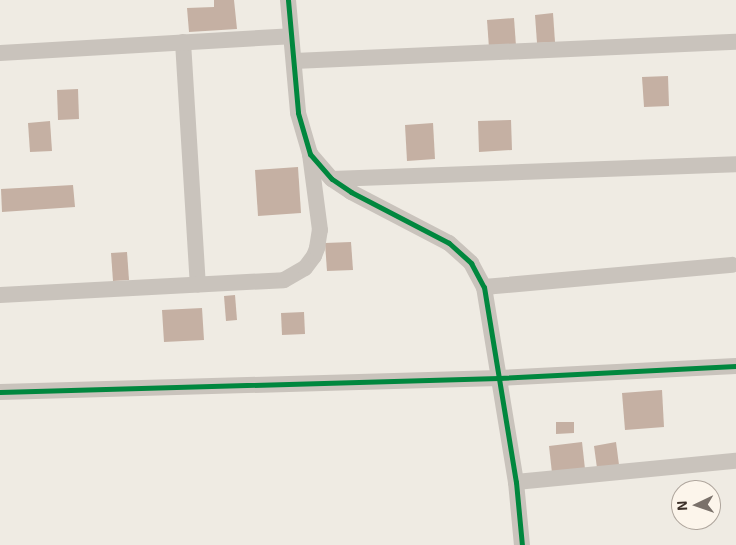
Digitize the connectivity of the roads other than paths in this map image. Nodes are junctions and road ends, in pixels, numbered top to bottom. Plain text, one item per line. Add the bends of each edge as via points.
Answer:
1 (288, 0) edge
2 (291, 36) junction
3 (183, 42) junction
4 (736, 42) edge
5 (0, 53) edge
6 (294, 61) junction
7 (310, 154) junction
8 (736, 164) edge
9 (332, 179) junction
10 (732, 265) dead end
11 (198, 285) junction
12 (484, 287) junction
13 (0, 295) edge
14 (736, 366) edge
15 (499, 378) junction
16 (0, 392) edge
17 (736, 461) edge
18 (516, 482) junction
19 (522, 545) edge

1 - 2 street
2 - 3 street
2 - 6 street
3 - 5 street
3 - 11 street
4 - 6 street
6 - 7 street via 298,113
7 - 9 street
7 - 11 street via 320,230 317,248 308,264 284,280
8 - 9 street
9 - 12 street via 361,198 449,243 471,263
10 - 12 street
11 - 13 street
12 - 15 street
14 - 15 street
15 - 16 street
15 - 18 street
17 - 18 street
18 - 19 street

